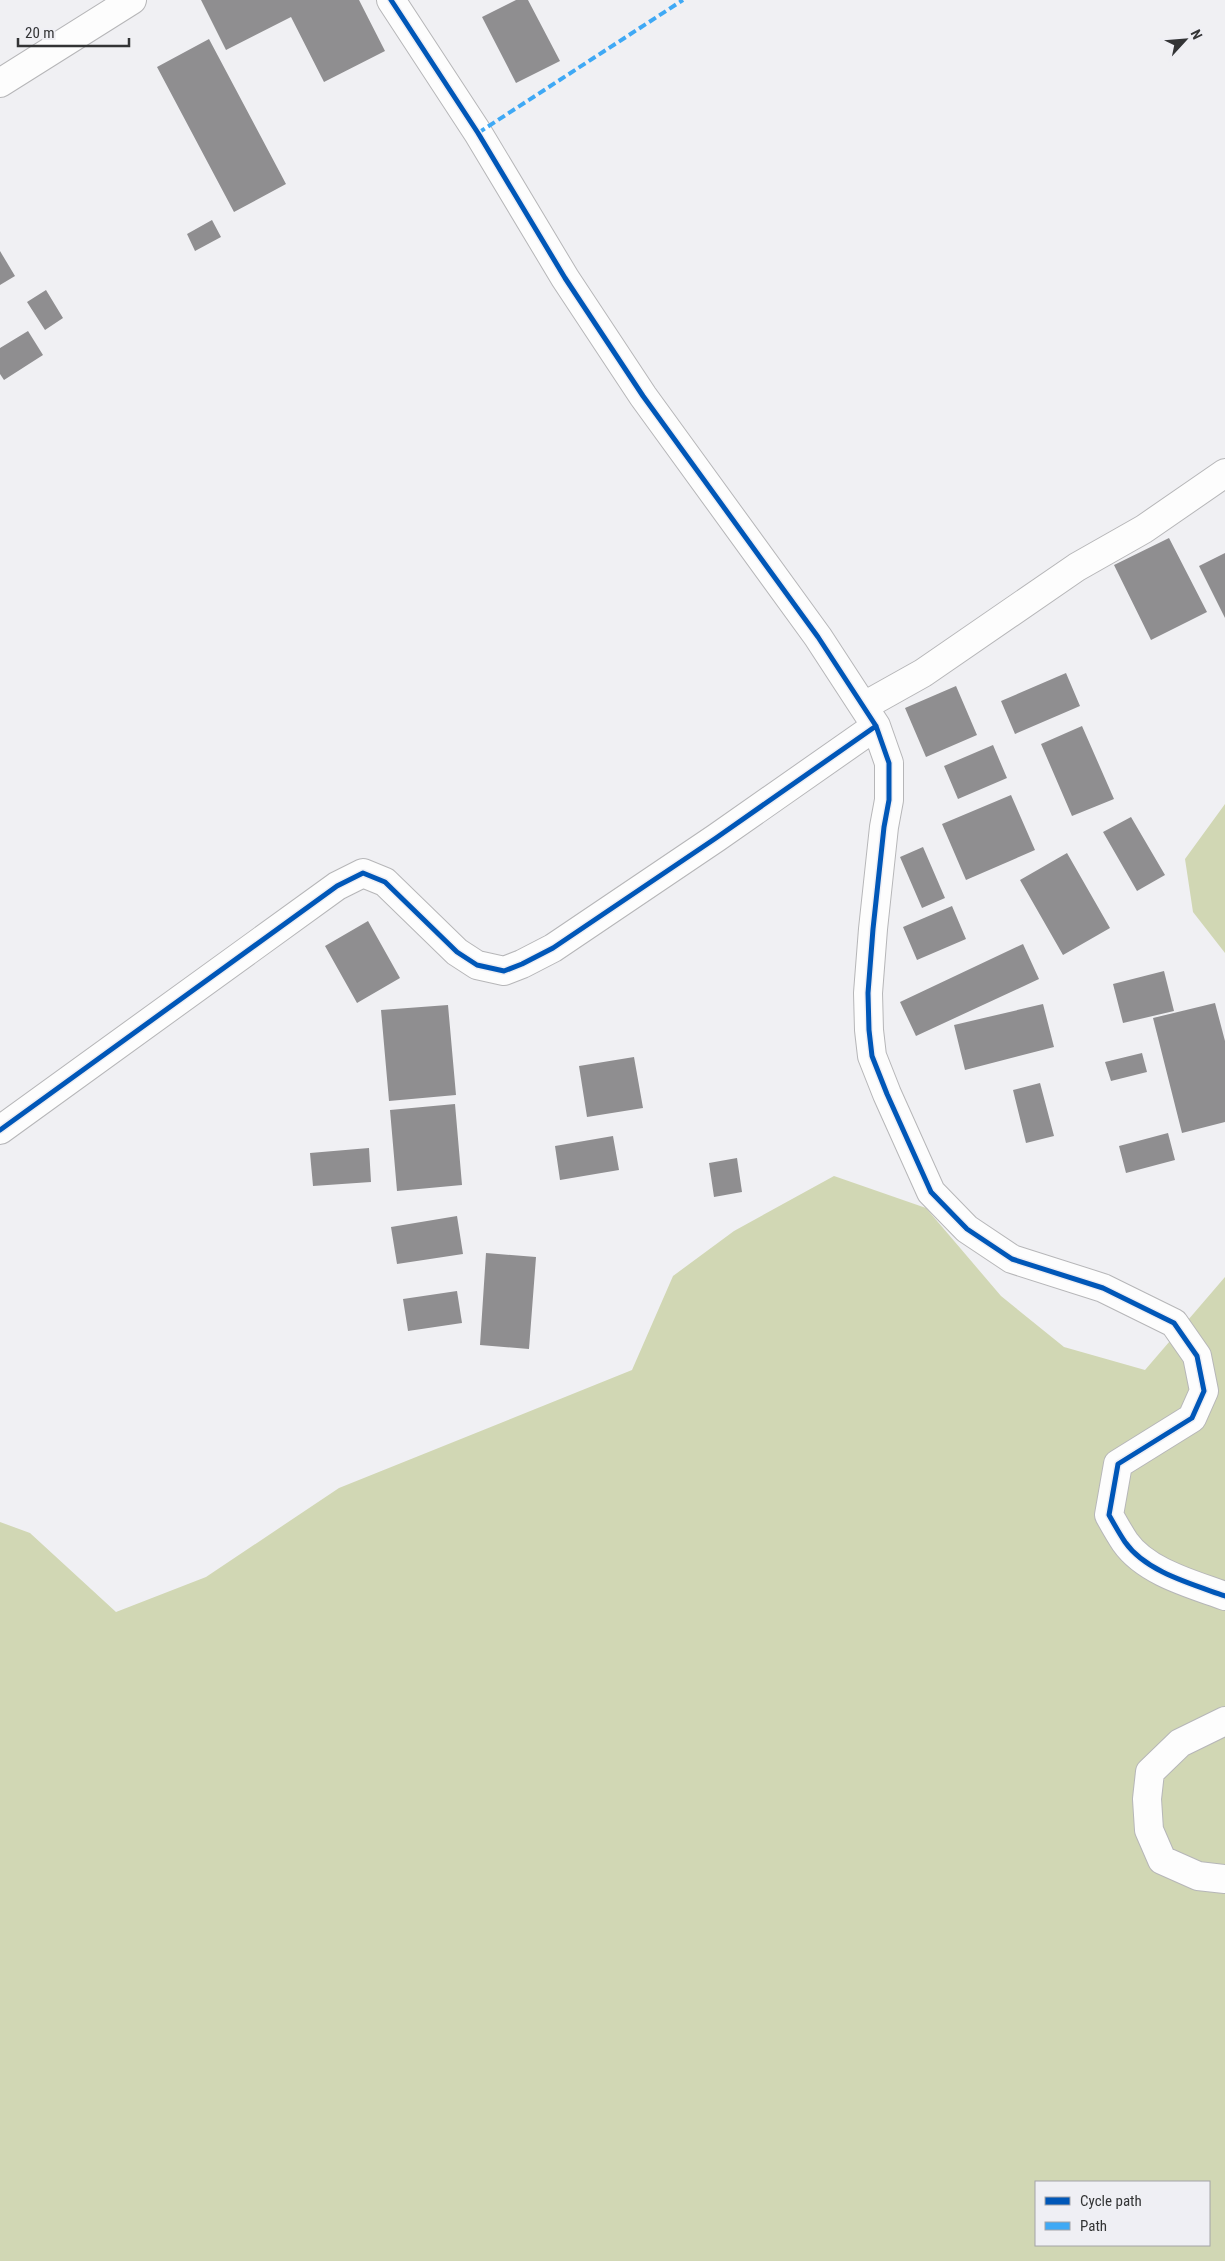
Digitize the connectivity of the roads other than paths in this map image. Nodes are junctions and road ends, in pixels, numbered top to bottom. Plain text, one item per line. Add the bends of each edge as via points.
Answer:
1 (132, 0) edge
2 (391, 0) edge
3 (0, 83) edge
4 (1225, 473) edge
5 (870, 716) junction
6 (0, 1130) edge
7 (1225, 1596) edge
8 (1225, 1722) edge
9 (1225, 1879) edge

1 - 3 street
2 - 5 street via 478,133 565,278 638,388 818,637
4 - 5 street via 1144,528 1077,567 923,673
5 - 6 street via 716,838 553,948 504,971 477,965 457,952 385,882 363,873 315,901
5 - 7 street via 889,763 889,800 868,994 872,1056 887,1094 930,1192 967,1229 1012,1259 1102,1288 1174,1323 1197,1356 1204,1392 1192,1418 1118,1464 1109,1515 1125,1543 1148,1563 1174,1578
8 - 9 street via 1180,1744 1150,1772 1147,1800 1149,1830 1162,1860 1198,1876

